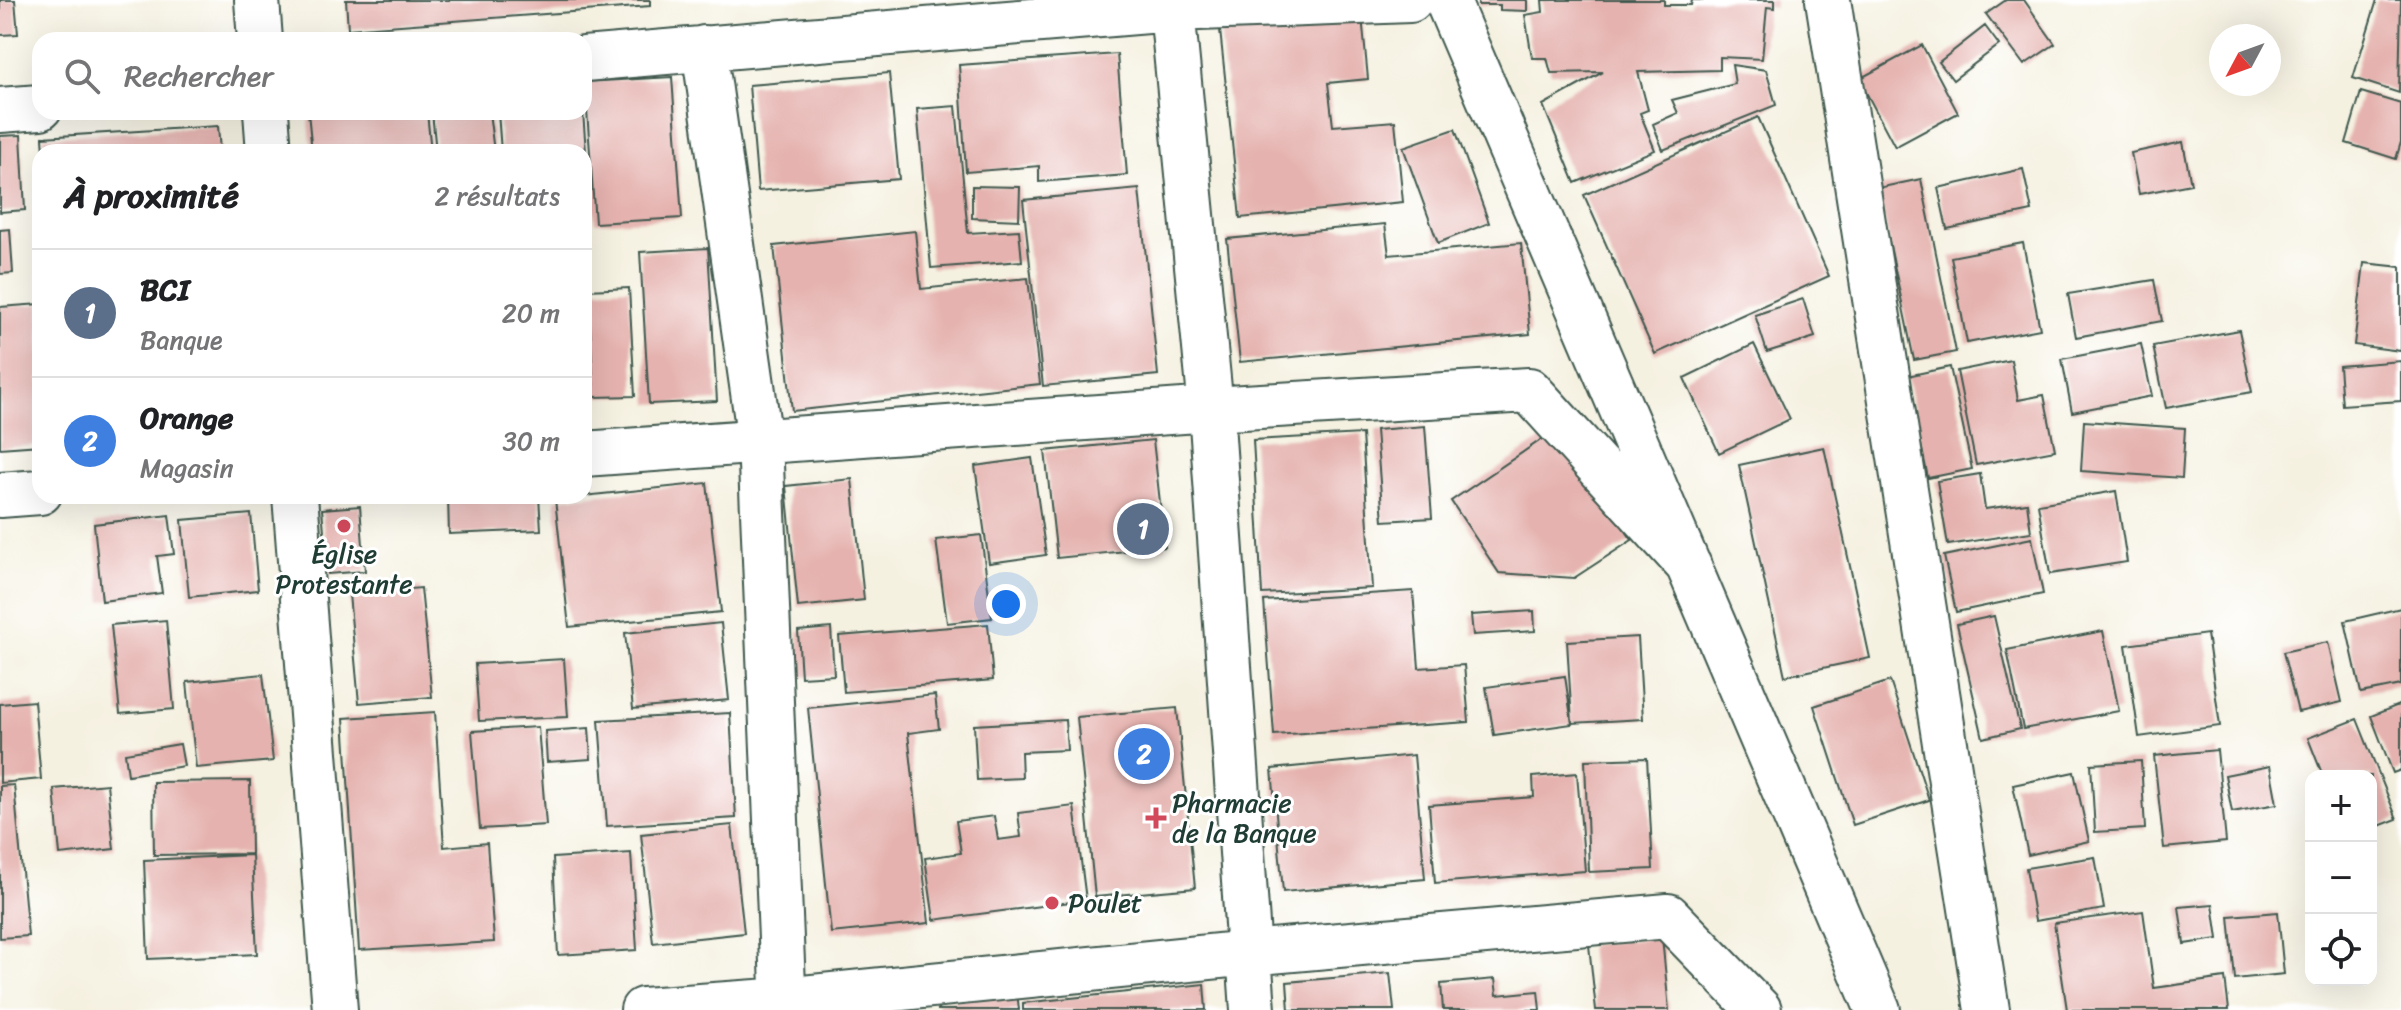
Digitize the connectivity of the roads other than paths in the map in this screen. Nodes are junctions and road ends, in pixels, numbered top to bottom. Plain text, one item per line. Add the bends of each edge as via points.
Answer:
1 (257, 0) edge
2 (1410, 0) edge
3 (1447, 0) edge
4 (1828, 0) edge
5 (1171, 4) edge
6 (259, 32) edge
7 (704, 48) junction
8 (592, 58) edge
9 (32, 108) edge
10 (0, 110) edge
11 (267, 120) edge
12 (268, 144) edge
13 (1211, 409) junction
14 (760, 441) junction
15 (592, 453) edge
16 (32, 493) edge
17 (0, 495) edge
18 (296, 504) edge
19 (1689, 566) junction
20 (1249, 953) junction
21 (784, 1005) edge
22 (335, 1010) edge
23 (643, 1010) edge
24 (1253, 1010) edge
25 (1759, 1010) edge
26 (1878, 1010) edge
27 (1987, 1010) edge

1 - 6 street
2 - 5 street
3 - 19 street
4 - 27 street
5 - 7 street
5 - 13 street
7 - 8 street
7 - 14 street
9 - 10 street
11 - 12 street
13 - 14 street
13 - 19 street via 1529,390
13 - 20 street
14 - 15 street
14 - 21 street
16 - 17 street
18 - 22 street
19 - 26 street
20 - 21 street
20 - 24 street
20 - 25 street via 1668,916
21 - 23 street

